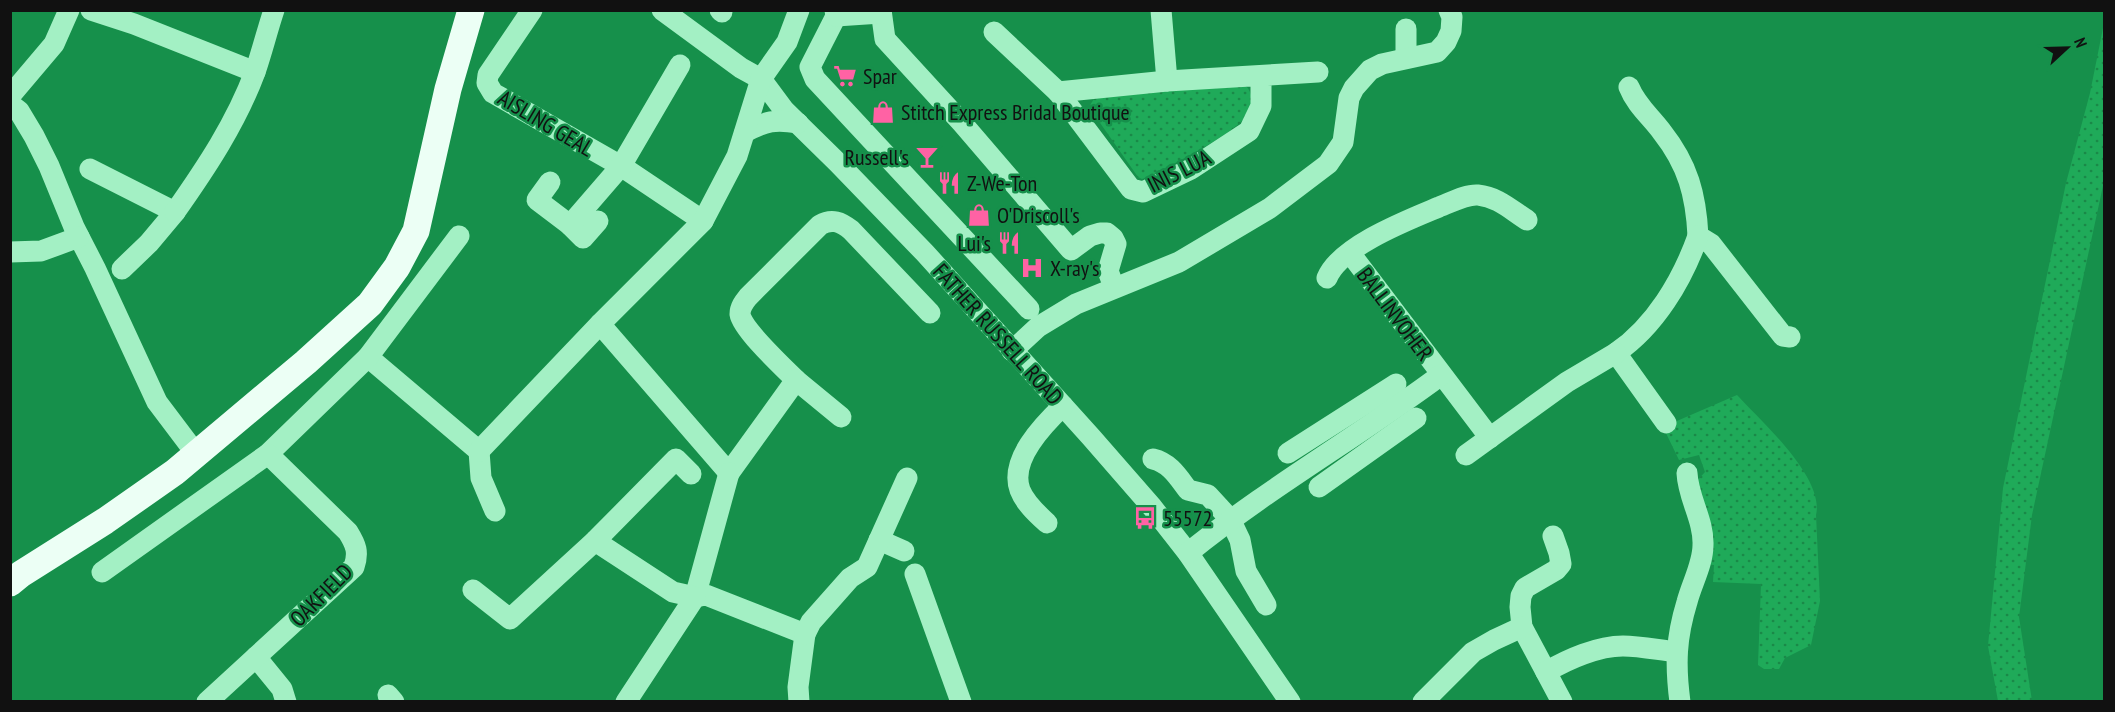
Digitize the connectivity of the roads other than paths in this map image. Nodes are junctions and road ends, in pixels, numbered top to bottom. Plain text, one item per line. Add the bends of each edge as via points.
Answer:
1 (69, 10) edge
2 (91, 10) edge
3 (274, 10) edge
4 (471, 10) edge
5 (532, 10) edge
6 (662, 10) edge
7 (799, 10) edge
8 (1161, 10) edge
9 (1449, 10) edge
10 (881, 12) edge
11 (836, 13) edge
12 (1406, 29) dead end
13 (994, 32) dead end
14 (1406, 58) junction
15 (680, 65) dead end
16 (255, 72) junction
17 (1318, 72) dead end
18 (1261, 76) junction
19 (761, 79) junction
20 (1167, 81) junction
21 (1629, 87) dead end
22 (1058, 92) junction
23 (10, 96) edge
24 (10, 104) edge
25 (798, 123) junction
26 (745, 132) junction
27 (621, 166) junction
28 (90, 169) dead end
29 (550, 182) dead end
30 (175, 212) junction
31 (1527, 220) dead end
32 (598, 221) dead end
33 (703, 221) junction
34 (570, 225) junction
35 (459, 236) dead end
36 (1698, 236) junction
37 (79, 237) junction
38 (10, 252) edge
39 (1350, 253) junction
40 (122, 269) dead end
41 (1327, 278) dead end
42 (1114, 287) junction
43 (1029, 309) dead end
44 (930, 313) dead end
45 (600, 324) junction
46 (1790, 337) dead end
47 (1012, 351) junction
48 (1616, 353) junction
49 (368, 357) junction
50 (1441, 375) junction
51 (796, 381) junction
52 (1396, 384) dead end
53 (1063, 406) junction
54 (841, 417) dead end
55 (1416, 418) dead end
56 (1666, 423) dead end
57 (1370, 426) junction
58 (1325, 430) junction
59 (1490, 438) junction
60 (1337, 448) junction
61 (479, 451) junction
62 (1288, 453) dead end
63 (197, 454) junction
64 (268, 454) junction
65 (1466, 455) dead end
66 (1153, 459) dead end
67 (1349, 466) junction
68 (729, 473) junction
69 (1687, 473) dead end
70 (691, 474) dead end
71 (907, 478) dead end
72 (1318, 487) dead end
73 (495, 511) dead end
74 (1230, 519) junction
75 (1047, 523) dead end
76 (1553, 536) dead end
77 (879, 540) junction
78 (595, 541) junction
79 (904, 551) dead end
80 (1188, 553) junction
81 (102, 572) dead end
82 (915, 574) dead end
83 (10, 583) edge
84 (473, 590) dead end
85 (695, 597) junction
86 (1266, 605) dead end
87 (1522, 627) junction
88 (805, 634) junction
89 (1676, 652) junction
90 (256, 657) junction
91 (1546, 672) junction
92 (207, 702) edge
93 (286, 702) edge
94 (626, 702) edge
95 (799, 702) edge
96 (961, 702) edge
97 (1290, 702) edge
98 (1423, 702) edge
99 (1562, 702) edge
100 (1680, 702) edge

1 - 23 street via 54,44
2 - 16 street
3 - 16 street
4 - 63 main road via 448,89 416,231 397,267 370,304
5 - 27 street, AISLING GEAL via 488,75 487,83 493,93
6 - 19 street, FATHER RUSSELL ROAD
7 - 19 street via 787,42
8 - 20 street
9 - 14 street via 1451,31 1446,42 1426,56
10 - 11 street
10 - 42 street via 885,39 1071,250 1100,233 1113,238 1116,244 1108,271
11 - 43 street via 810,67 815,79
12 - 14 street
13 - 22 street, INIS LUA
14 - 42 street via 1370,70 1354,88 1343,142 1328,164 1270,208 1179,262
15 - 27 street, AISLING GEAL
16 - 30 street via 230,125
17 - 18 street
18 - 20 street
18 - 22 street, INIS LUA via 1261,106 1249,131 1191,169 1143,192 1131,189
19 - 25 street, FATHER RUSSELL ROAD
19 - 26 street
20 - 22 street
21 - 36 street via 1675,151 1689,178 1697,205
24 - 37 street via 34,136
25 - 26 street via 778,120
25 - 47 street, FATHER RUSSELL ROAD via 925,253
26 - 33 street via 737,156
27 - 33 street
27 - 34 street, AISLING GEAL
28 - 30 street
29 - 34 street via 537,200
30 - 40 street
31 - 39 street, BALLINVOHER via 1495,198 1476,195 1397,224
32 - 34 street via 583,238
33 - 45 street
35 - 49 street
36 - 46 street via 1711,244 1783,336
36 - 48 street via 1659,311 1639,335
37 - 38 street via 40,251
37 - 63 street via 157,402
39 - 41 street, BALLINVOHER via 1331,267
39 - 50 street, BALLINVOHER
42 - 47 street via 1057,315
44 - 51 street via 851,230 836,220 824,222 741,308 740,315 748,330
45 - 61 street
45 - 68 street
47 - 53 street, FATHER RUSSELL ROAD
48 - 56 street
48 - 59 street via 1567,382
49 - 61 street
49 - 64 street
50 - 57 street, BALLINVOHER
50 - 59 street, BALLINVOHER
51 - 54 street
51 - 68 street
52 - 57 street, BALLINVOHER
53 - 75 street via 1035,436 1024,456 1018,480 1021,492
53 - 80 street, FATHER RUSSELL ROAD
55 - 57 street, BALLINVOHER
57 - 58 street, BALLINVOHER
57 - 60 street, BALLINVOHER
57 - 67 street, BALLINVOHER
58 - 60 street
58 - 62 street, BALLINVOHER
59 - 65 street
60 - 67 street
60 - 74 street, BALLINVOHER
61 - 73 street via 481,478
63 - 83 main road
64 - 81 street
64 - 90 street, OAKFIELD via 348,532 357,556 354,567
66 - 74 street via 1173,470 1188,490 1208,495
67 - 72 street, BALLINVOHER
68 - 85 street
69 - 89 street via 1704,543
70 - 78 street via 676,459
71 - 77 street
74 - 80 street, BALLINVOHER
74 - 86 street via 1240,540 1246,571
76 - 87 street via 1561,564 1525,588 1520,607
77 - 79 street
77 - 88 street via 867,567 850,578
78 - 84 street via 510,619
78 - 85 street via 673,591
80 - 97 street, FATHER RUSSELL ROAD
82 - 96 street
85 - 88 street via 706,595
85 - 94 street
87 - 91 street
87 - 98 street via 1473,652
88 - 95 street
89 - 91 street via 1623,646 1604,649
89 - 100 street
90 - 92 street, OAKFIELD
90 - 93 street via 282,689
91 - 99 street

